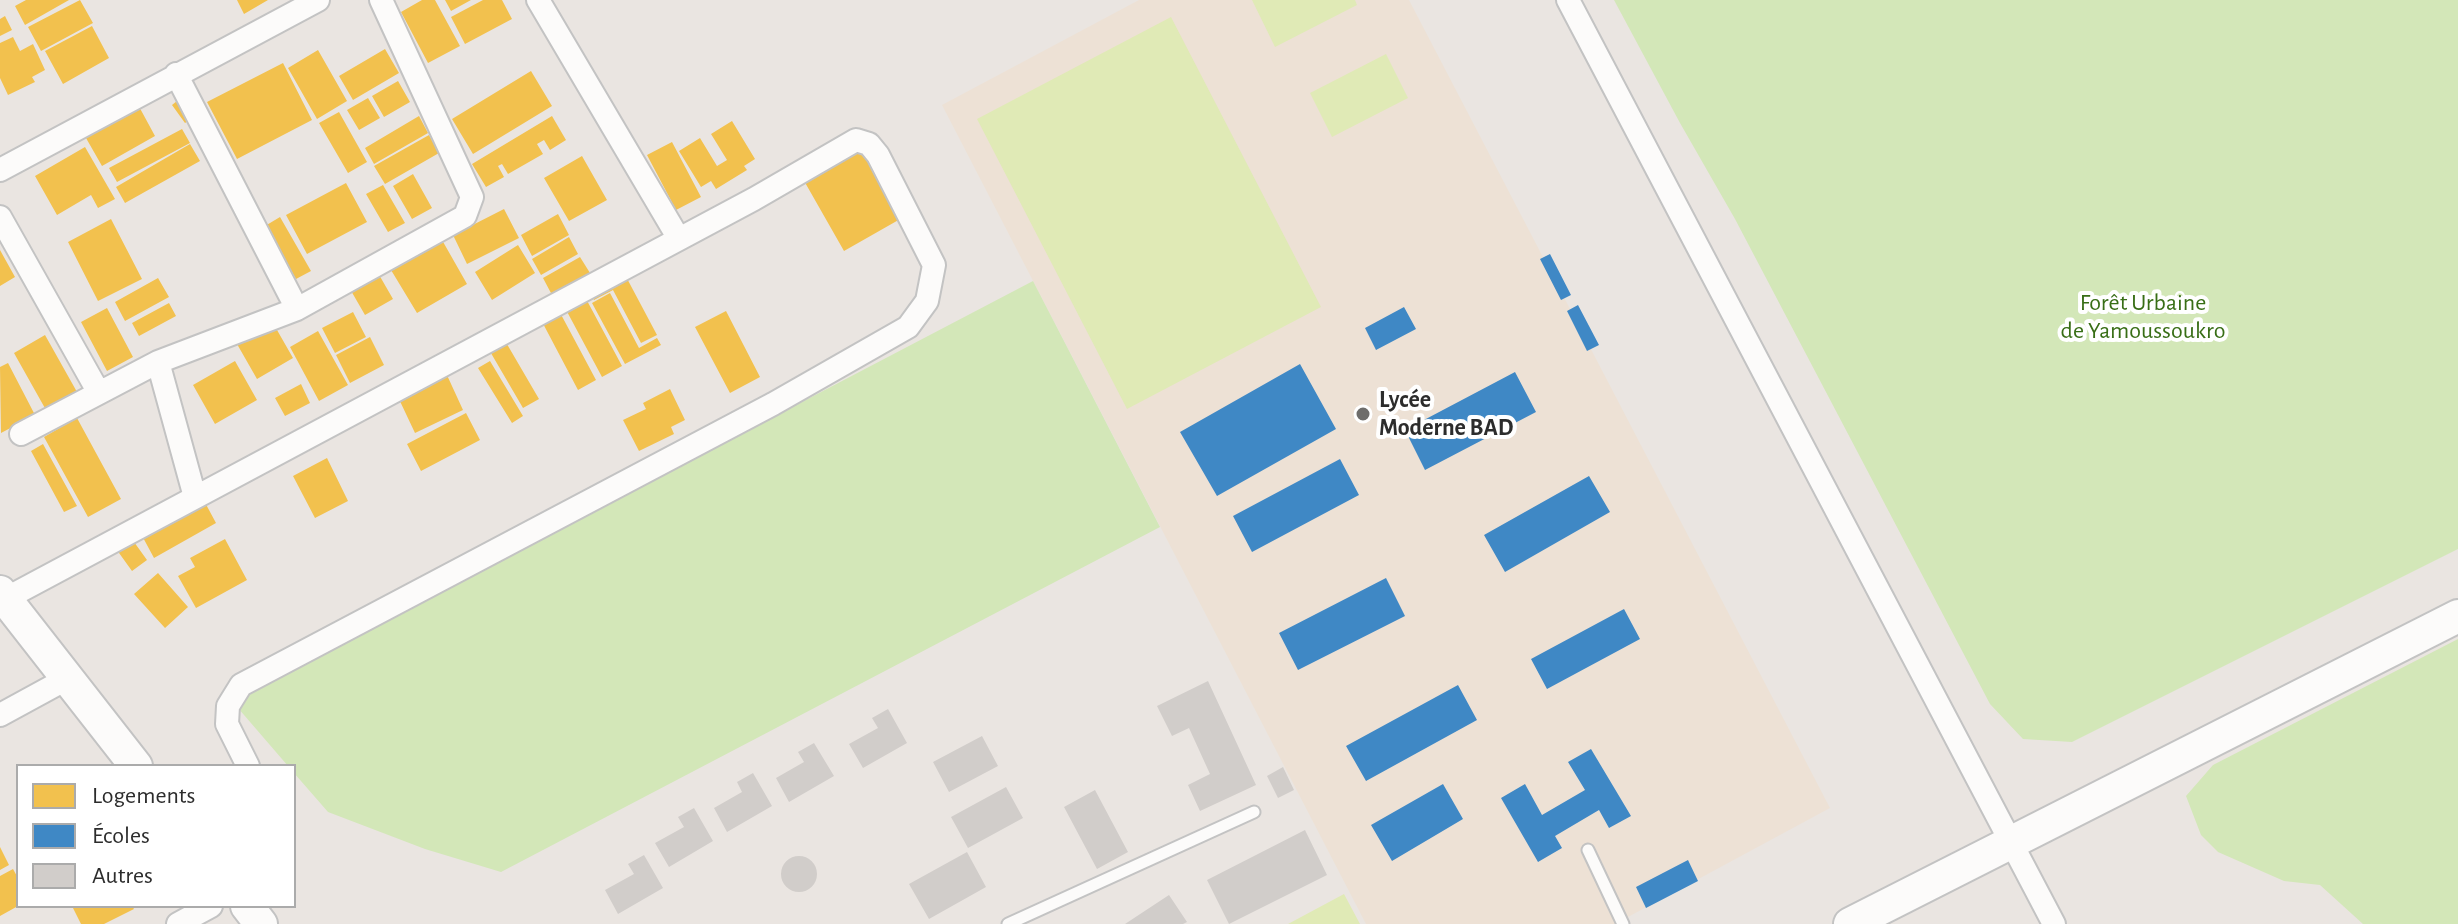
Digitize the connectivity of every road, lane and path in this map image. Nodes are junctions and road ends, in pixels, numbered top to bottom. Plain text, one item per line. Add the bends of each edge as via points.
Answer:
1 (318, 0) edge
2 (381, 0) edge
3 (538, 0) edge
4 (1568, 0) edge
5 (176, 74) junction
6 (0, 170) edge
7 (0, 217) edge
8 (679, 239) junction
9 (297, 309) junction
10 (158, 362) junction
11 (99, 393) junction
12 (21, 434) dead end
13 (195, 497) junction
14 (3, 596) edge
15 (2458, 616) edge
16 (68, 678) junction
17 (0, 715) edge
18 (134, 764) edge
19 (247, 764) edge
20 (1254, 812) dead end
21 (2011, 843) junction
22 (1588, 850) dead end
23 (207, 908) edge
24 (249, 908) edge
25 (178, 924) edge
26 (261, 924) edge
27 (1008, 924) edge
28 (1623, 924) edge
29 (1850, 924) edge
30 (2054, 924) edge

1 - 5 street
2 - 9 street via 472,197 465,216
3 - 8 street
4 - 21 street
5 - 6 street
5 - 9 street
7 - 11 street
8 - 13 street
8 - 19 street via 856,140 869,144 878,155 934,265 927,301 908,327 773,404 241,685 228,706 227,724
9 - 10 street
10 - 11 street
10 - 13 street
11 - 12 street
13 - 14 street
14 - 16 street
15 - 21 street
16 - 17 street
16 - 18 street
20 - 27 lane
21 - 29 street
21 - 30 street
22 - 28 lane
23 - 25 street
24 - 26 street

